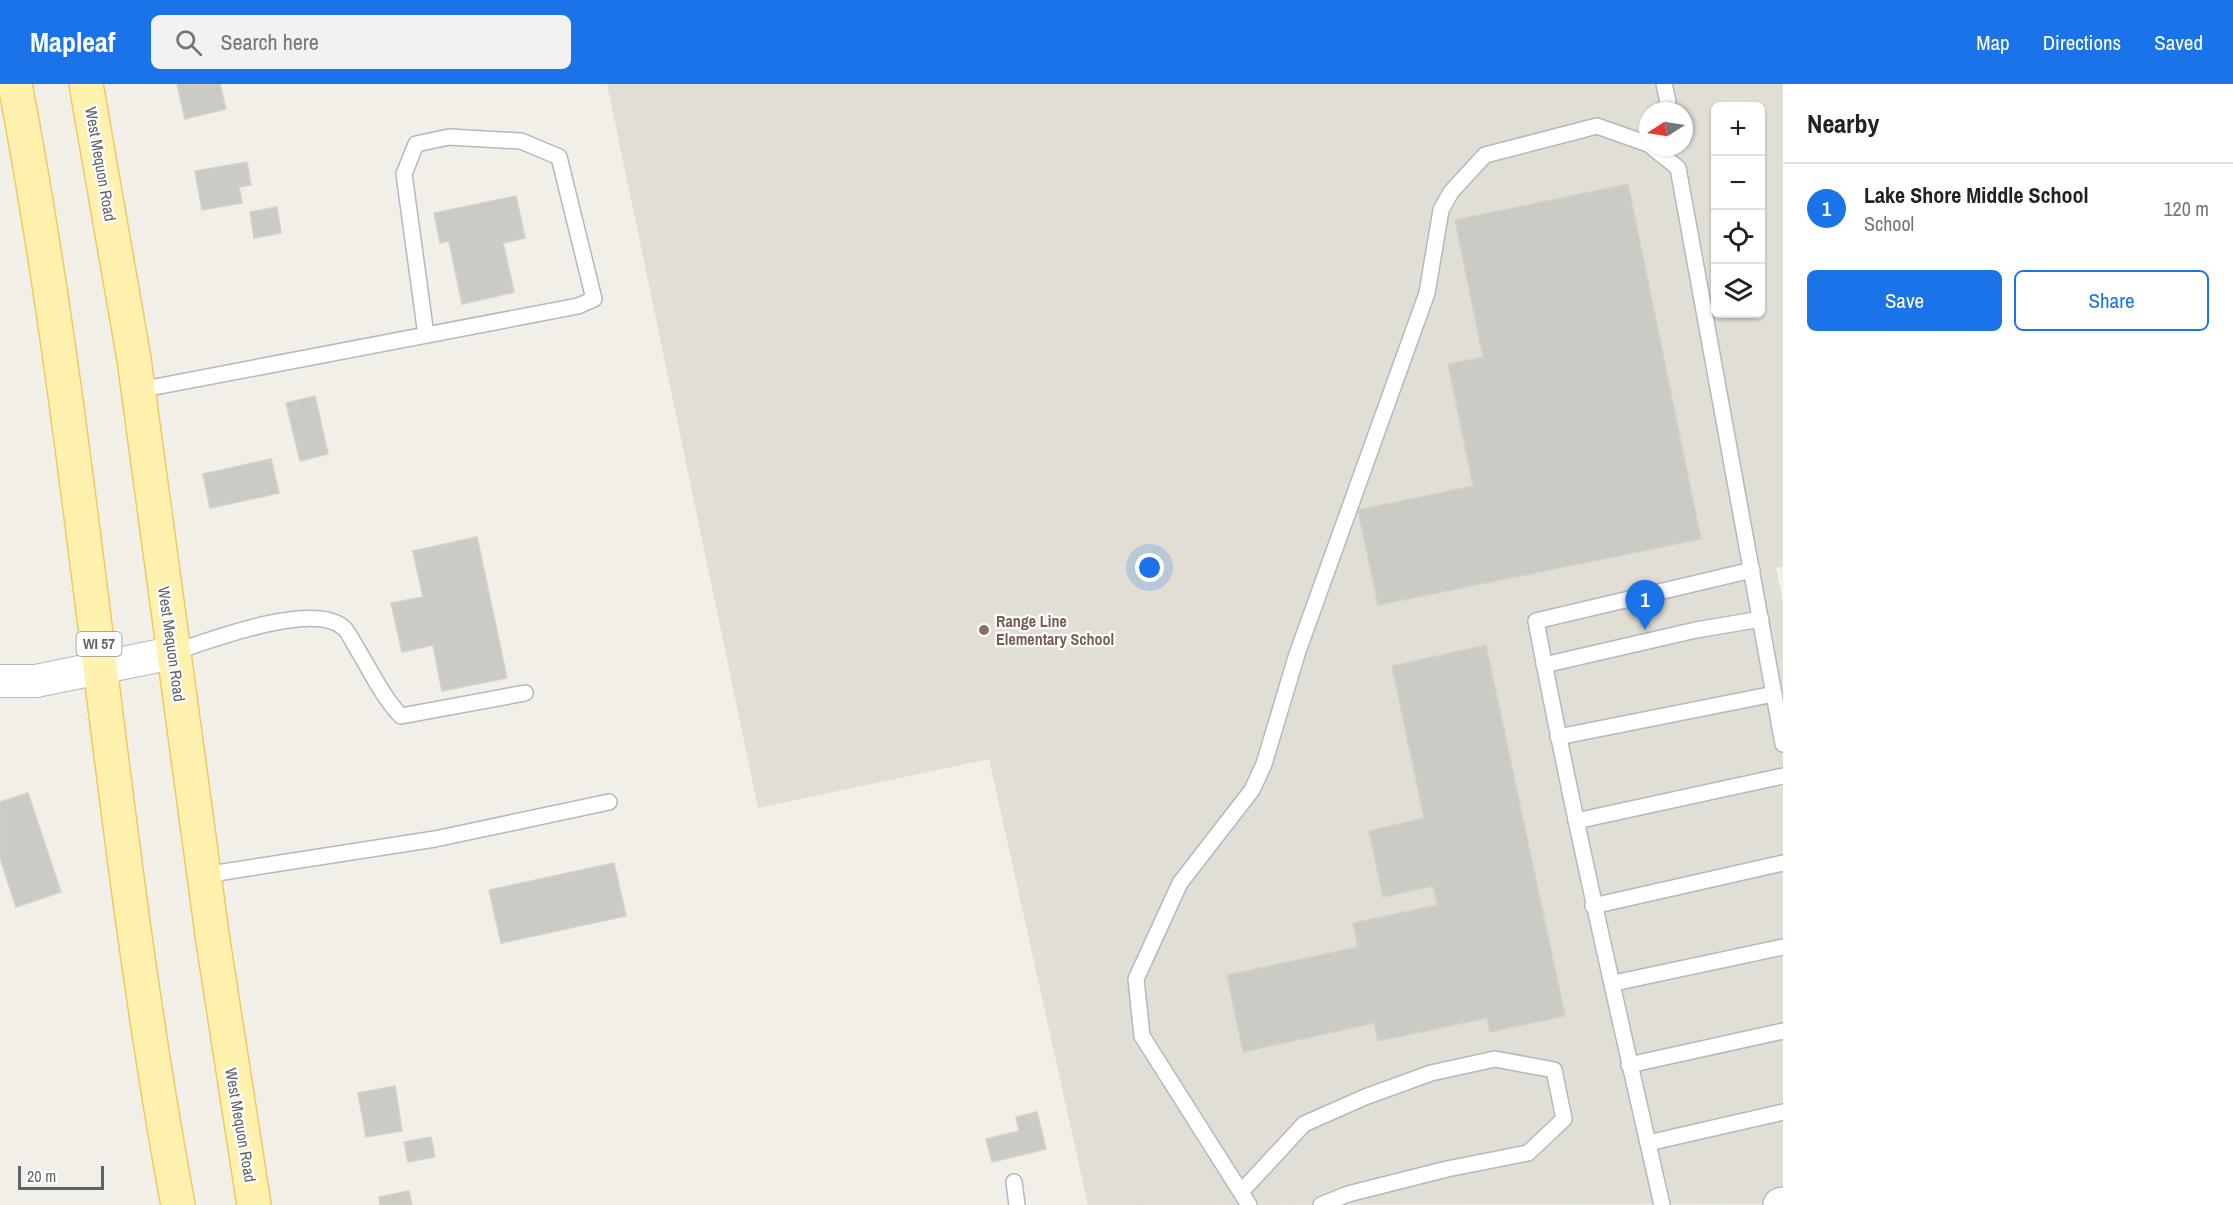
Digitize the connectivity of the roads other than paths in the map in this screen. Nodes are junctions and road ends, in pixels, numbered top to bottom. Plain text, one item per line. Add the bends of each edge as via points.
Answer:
1 (15, 84) edge
2 (86, 84) edge
3 (1664, 84) edge
4 (1668, 102) edge
5 (1639, 141) edge
6 (1663, 156) edge
7 (426, 335) junction
8 (139, 390) junction
9 (1752, 570) junction
10 (1761, 619) junction
11 (172, 653) junction
12 (1544, 665) junction
13 (103, 669) junction
14 (0, 681) edge
15 (525, 693) dead end
16 (1774, 694) junction
17 (1558, 737) junction
18 (1783, 744) edge
19 (1783, 776) edge
20 (609, 802) dead end
21 (1576, 821) junction
22 (1783, 863) edge
23 (204, 875) junction
24 (1593, 906) junction
25 (1783, 947) edge
26 (1614, 983) junction
27 (1783, 1030) edge
28 (1629, 1065) junction
29 (1783, 1112) edge
30 (1648, 1143) junction
31 (1014, 1182) dead end
32 (1245, 1198) edge
33 (178, 1205) edge
34 (254, 1205) edge
35 (1017, 1205) edge
36 (1321, 1205) edge
37 (1662, 1205) edge

1 - 13 main road, WI 57 via 38,202
2 - 8 main road, West Mequon Road
3 - 4 lane
5 - 32 lane via 1597,126 1485,155 1451,192 1441,210 1427,293 1296,654 1264,764 1252,790 1180,883 1136,979 1142,1036
6 - 9 lane via 1678,168
7 - 7 lane via 578,306 594,299 559,157 521,141 449,137 416,144 404,174
7 - 8 lane
8 - 11 main road, West Mequon Road
9 - 10 lane
9 - 12 lane via 1536,621
10 - 12 lane
10 - 16 lane
11 - 13 street
11 - 15 lane via 292,618 320,617 344,627 385,699 401,716
11 - 23 main road, West Mequon Road
12 - 17 lane
13 - 14 street via 36,681
13 - 33 main road, WI 57 via 143,999
16 - 17 lane
16 - 18 lane
17 - 21 lane
19 - 21 lane
20 - 23 lane via 435,839
21 - 24 lane
22 - 24 lane
23 - 34 main road, West Mequon Road
24 - 26 lane
25 - 26 lane
26 - 28 lane
27 - 28 lane
28 - 30 lane
29 - 30 lane
30 - 37 lane
31 - 35 lane
32 - 36 lane via 1304,1124 1365,1097 1431,1073 1495,1059 1554,1070 1564,1119 1528,1154 1447,1169 1348,1194

